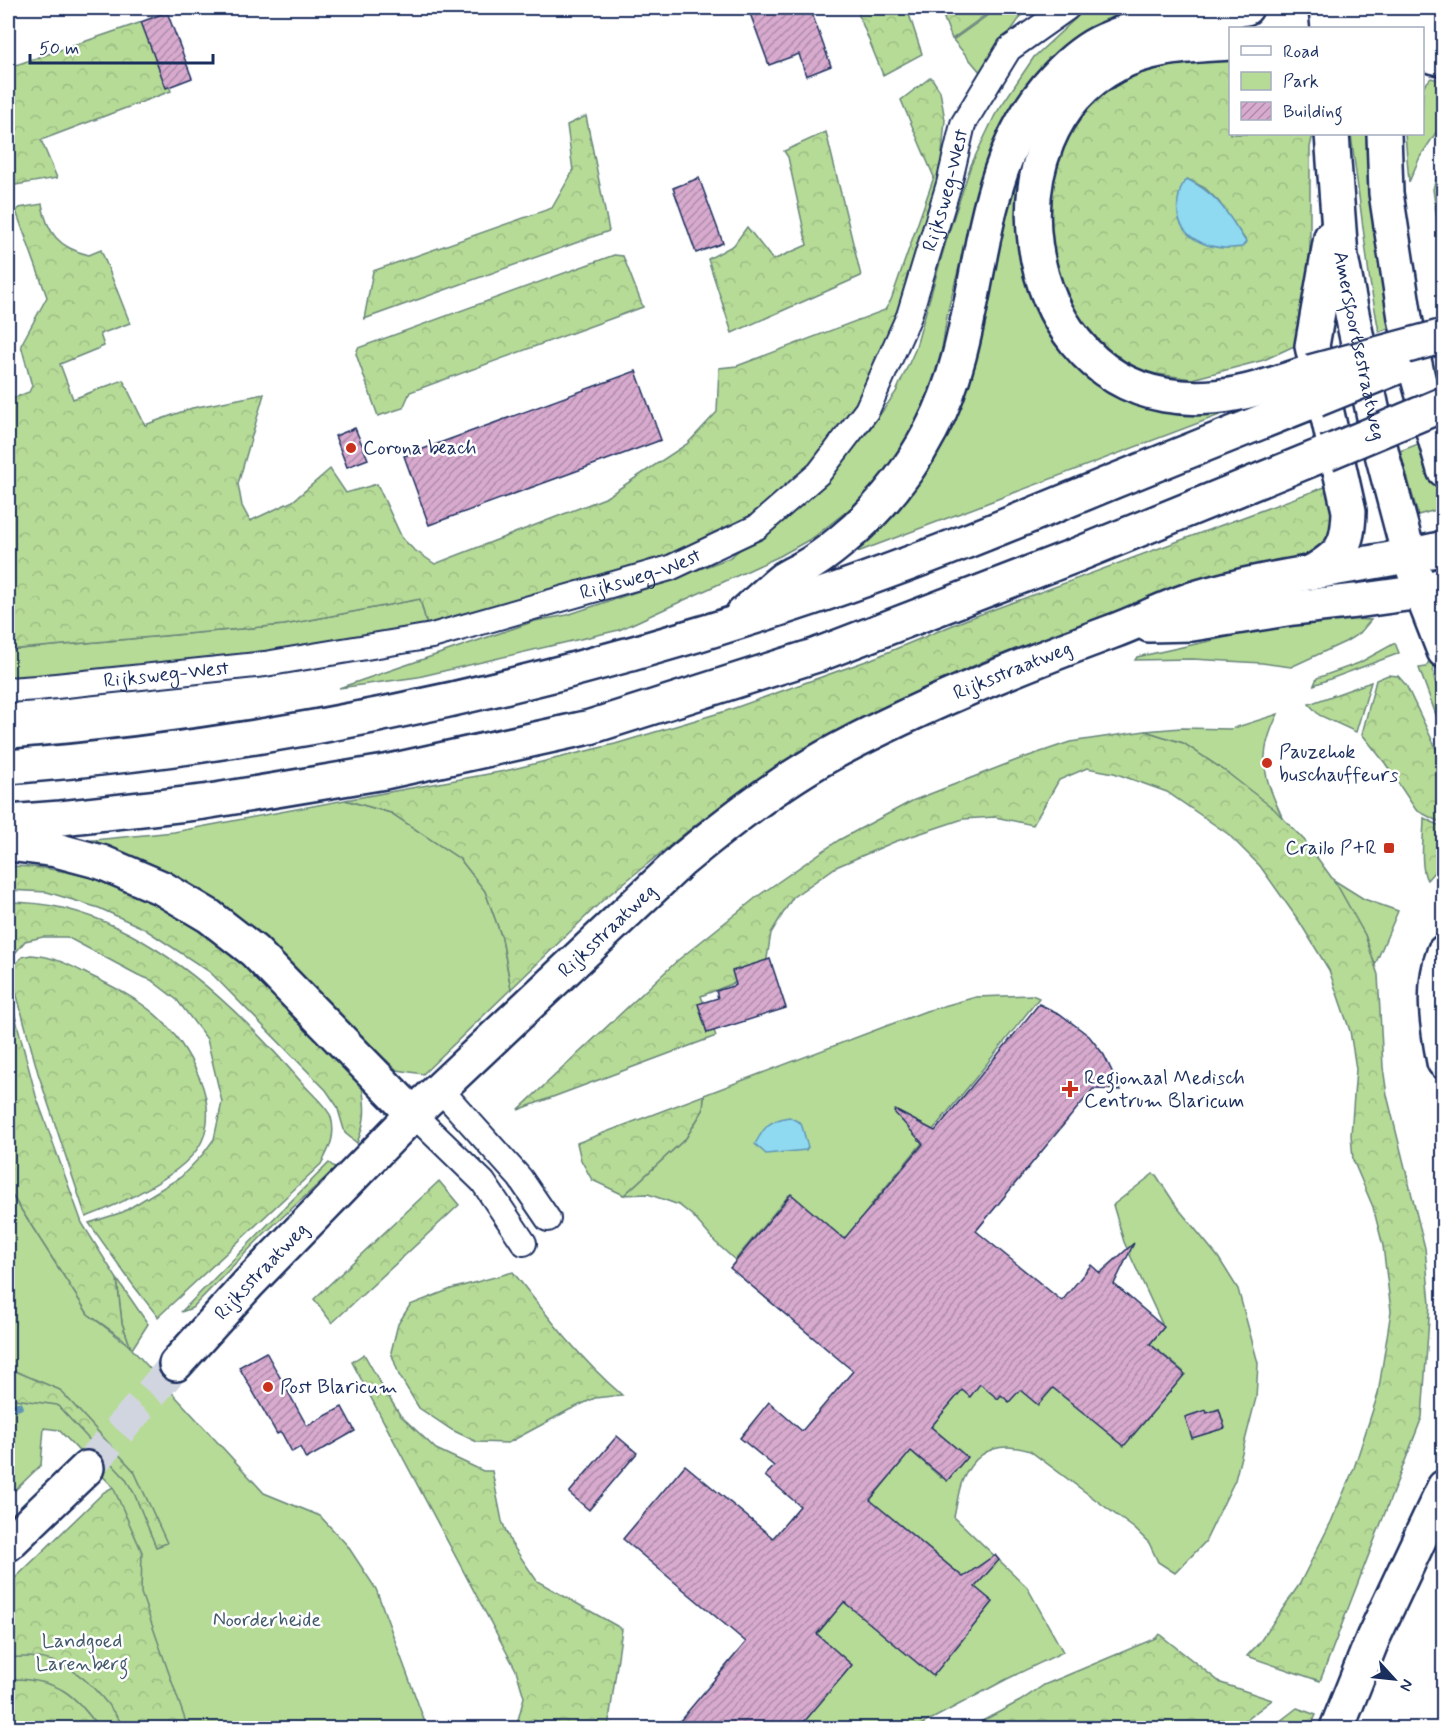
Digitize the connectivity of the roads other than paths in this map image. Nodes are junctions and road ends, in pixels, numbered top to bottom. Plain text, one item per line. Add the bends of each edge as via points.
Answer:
1 (1067, 8) edge
2 (1246, 8) edge
3 (1325, 8) edge
4 (1378, 17) edge
5 (1328, 27) edge
6 (1419, 27) edge
7 (1424, 29) edge
8 (1443, 35) edge
9 (1229, 43) edge
10 (1424, 54) edge
11 (1443, 59) edge
12 (1332, 135) edge
13 (1384, 135) edge
14 (1337, 205) junction
15 (1443, 336) edge
16 (1443, 348) edge
17 (1313, 386) junction
18 (1443, 404) edge
19 (1443, 470) edge
20 (1443, 548) edge
21 (1409, 556) junction
22 (1311, 572) junction
23 (1432, 588) edge
24 (732, 624) junction
25 (1130, 626) junction
26 (1443, 651) edge
27 (8, 690) edge
28 (8, 766) edge
29 (8, 822) edge
30 (8, 844) edge
31 (1443, 952) edge
32 (1443, 1062) edge
33 (440, 1089) junction
34 (413, 1114) junction
35 (548, 1219) dead end
36 (524, 1243) dead end
37 (176, 1364) tunnel mouth
38 (80, 1475) tunnel mouth
39 (1443, 1487) edge
40 (8, 1544) edge
41 (1337, 1728) edge

1 - 27 street, Rijksweg-West via 1009,49 963,123 909,316 867,410 819,473 757,527 670,568 432,636 265,664
2 - 24 main road via 1133,28 1078,57 1043,91 1024,118 1008,153 992,202 958,363 932,429 877,507 842,540 785,578
3 - 4 main road
3 - 5 main road
4 - 6 main road
7 - 8 main road
9 - 17 main road via 1172,47 1117,64 1069,105 1052,132 1036,187 1033,217 1039,270 1057,315 1083,352 1105,370 1148,391 1194,399
10 - 11 main road
12 - 14 main road, Amersfoortsestraatweg
13 - 19 main road via 1386,193 1405,318
14 - 21 main road, Amersfoortsestraatweg via 1341,257 1355,329
14 - 22 main road via 1312,346 1349,511 1348,534 1340,551
15 - 17 main road, bridge
16 - 17 main road, bridge
17 - 24 main road via 1021,521
18 - 29 main road, bridge via 1079,554 817,655 590,727 385,772 216,800
20 - 21 main road, Rijksstraatweg
21 - 22 main road, Rijksstraatweg
21 - 23 main road, Amersfoortsestraatweg
22 - 25 main road, Rijksstraatweg via 1193,598
23 - 25 main road, Rijksstraatweg via 1192,624
23 - 26 main road, Amersfoortsestraatweg
24 - 28 main road via 534,681 385,715 199,747
25 - 33 main road, Rijksstraatweg via 1025,664 921,709 840,749 781,785 681,861
30 - 34 main road via 56,850 101,862 162,888 208,916 254,951
31 - 32 main road via 1438,967 1436,1009
33 - 34 main road, Rijksstraatweg
33 - 35 street via 520,1178
34 - 36 street via 483,1182
34 - 37 main road, Rijksstraatweg via 249,1282
38 - 40 main road
39 - 41 main road via 1373,1638

